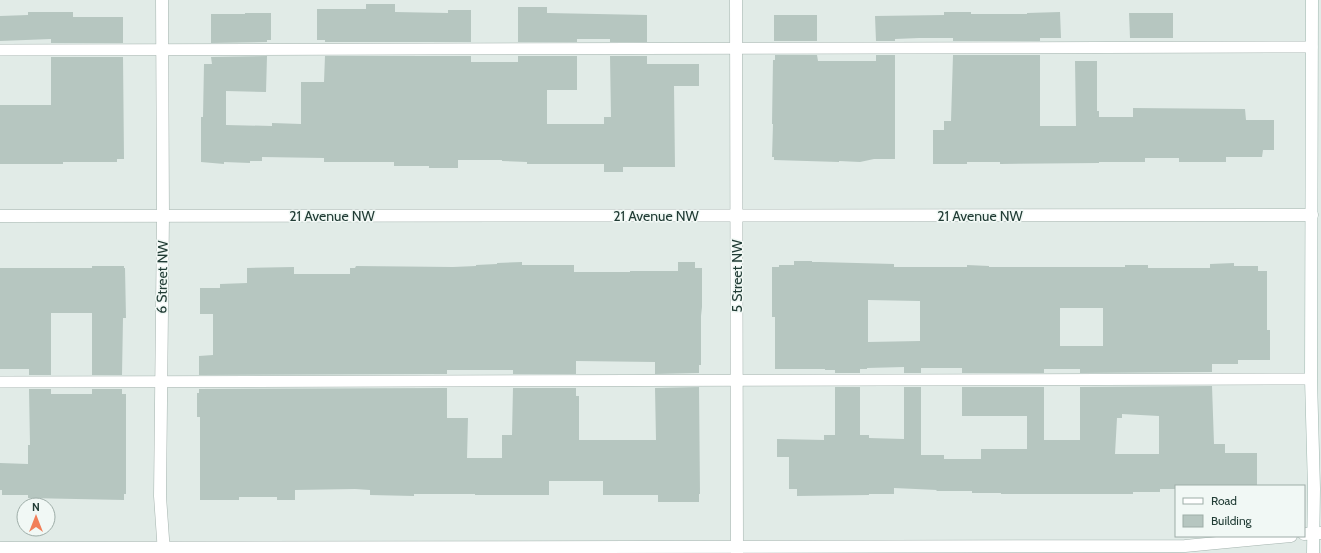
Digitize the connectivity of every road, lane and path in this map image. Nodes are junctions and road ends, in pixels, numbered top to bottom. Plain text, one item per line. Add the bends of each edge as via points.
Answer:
1 (162, 0) edge
2 (736, 0) edge
3 (1312, 0) edge
4 (1316, 13) edge
5 (1312, 47) junction
6 (736, 48) junction
7 (0, 50) edge
8 (162, 50) junction
9 (1316, 186) edge
10 (1312, 215) junction
11 (0, 216) edge
12 (163, 216) junction
13 (736, 216) junction
14 (1316, 353) edge
15 (1311, 379) junction
16 (737, 380) junction
17 (0, 382) edge
18 (161, 382) junction
19 (1313, 534) edge
20 (1280, 537) edge
21 (0, 548) edge
22 (163, 550) edge
23 (737, 550) edge
24 (1313, 553) edge

1 - 8 street, 6 Street NW
2 - 6 street, 5 Street NW
3 - 4 street
4 - 5 street
5 - 6 lane
5 - 9 street
6 - 8 lane
6 - 13 street, 5 Street NW
7 - 8 lane
8 - 12 street, 6 Street NW
9 - 10 street
10 - 13 street, 21 Avenue NW
10 - 14 street
11 - 12 street, 21 Avenue NW
12 - 13 street, 21 Avenue NW
12 - 18 street, 6 Street NW
13 - 16 street, 5 Street NW
14 - 15 street
15 - 16 lane
15 - 19 street
16 - 18 lane
16 - 23 street, 5 Street NW
17 - 18 lane
18 - 22 street, 6 Street NW via 160,496
19 - 24 street
20 - 23 street via 1185,546
21 - 22 street
22 - 23 street

